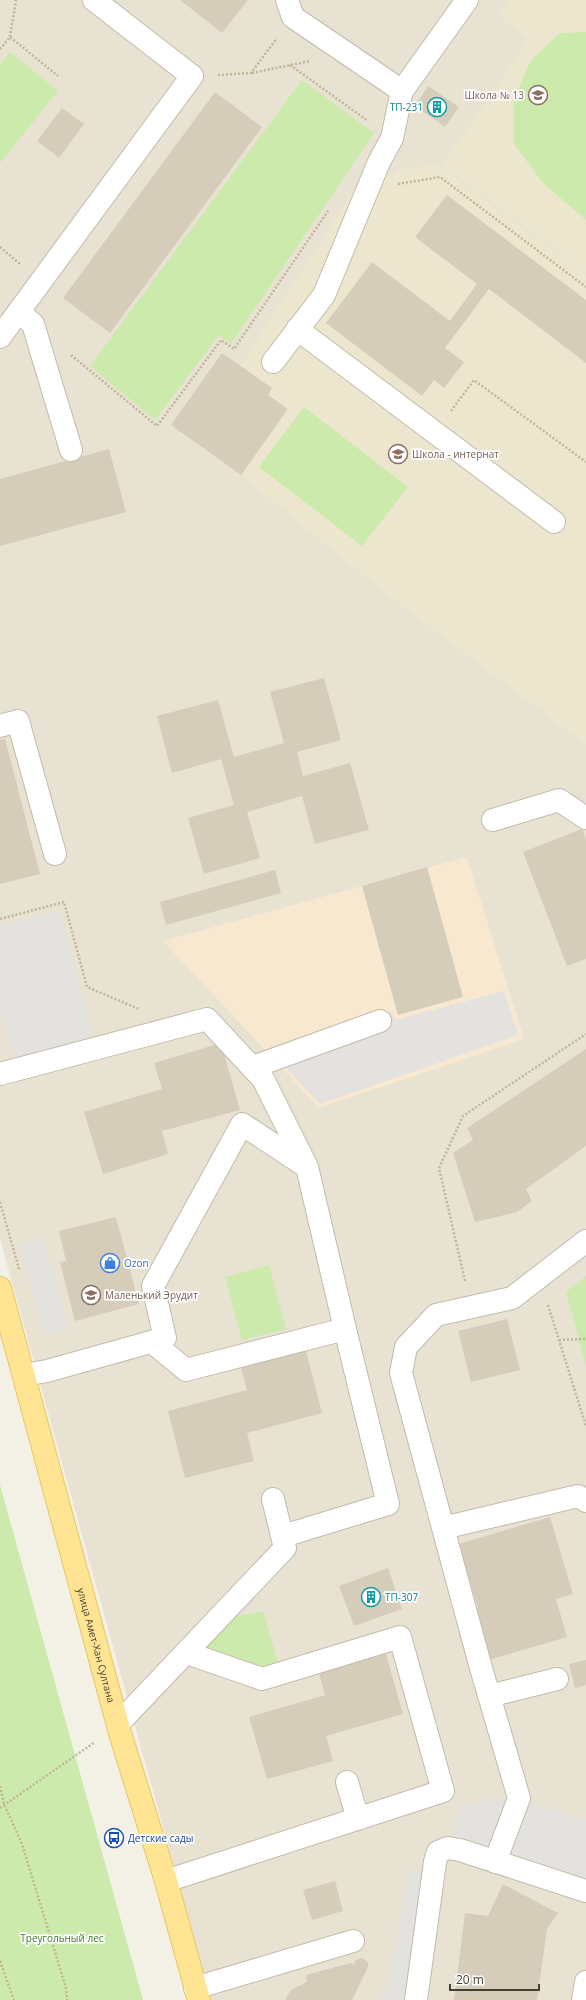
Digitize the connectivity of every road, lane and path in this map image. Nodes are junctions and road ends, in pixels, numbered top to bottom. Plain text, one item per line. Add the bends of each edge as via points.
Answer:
1 (16, 0) edge
2 (94, 0) edge
3 (467, 0) edge
4 (290, 9) edge
5 (10, 37) junction
6 (0, 49) edge
7 (345, 54) junction
8 (290, 65) junction
9 (251, 73) junction
10 (58, 76) dead end
11 (192, 76) junction
12 (402, 92) junction
13 (392, 138) junction
14 (379, 162) junction
15 (328, 210) dead end
16 (586, 287) edge
17 (19, 312) junction
18 (297, 329) junction
19 (0, 337) edge
20 (69, 353) dead end
21 (273, 362) dead end
22 (434, 432) junction
23 (71, 450) dead end
24 (586, 462) edge
25 (554, 522) dead end
26 (0, 726) edge
27 (586, 818) edge
28 (493, 820) dead end
29 (55, 854) dead end
30 (0, 919) edge
31 (380, 1021) dead end
32 (180, 1026) junction
33 (586, 1034) edge
34 (253, 1067) junction
35 (0, 1074) edge
36 (308, 1167) junction
37 (586, 1241) edge
38 (539, 1276) junction
39 (0, 1288) edge
40 (472, 1306) junction
41 (345, 1329) junction
42 (586, 1339) edge
43 (559, 1340) junction
44 (152, 1342) junction
45 (24, 1375) junction
46 (586, 1426) edge
47 (273, 1499) dead end
48 (586, 1500) edge
49 (443, 1528) junction
50 (282, 1536) junction
51 (187, 1653) junction
52 (557, 1679) dead end
53 (489, 1696) junction
54 (119, 1728) junction
55 (347, 1782) dead end
56 (0, 1786) edge
57 (4, 1804) junction
58 (0, 1808) edge
59 (358, 1819) junction
60 (495, 1862) junction
61 (166, 1881) junction
62 (586, 1891) edge
63 (353, 1942) dead end
64 (0, 1961) edge
65 (586, 1982) edge
66 (197, 1994) edge
67 (14, 2000) edge
68 (67, 2000) edge
69 (416, 2000) edge
70 (583, 2000) edge

1 - 5 path
2 - 11 lane
3 - 12 lane
4 - 7 lane
4 - 9 path
5 - 6 path
5 - 10 path
7 - 8 path
7 - 12 lane
8 - 9 path
8 - 13 path
9 - 11 path
11 - 17 lane
12 - 13 lane
13 - 14 lane
14 - 16 path via 389,185 440,177
14 - 18 lane via 324,295
15 - 20 path via 234,349 221,340 158,426
17 - 19 lane
17 - 23 lane via 33,324
18 - 21 lane
18 - 22 lane
22 - 24 path via 474,380
22 - 25 lane
26 - 29 lane via 18,721
27 - 28 lane via 558,800
30 - 32 path via 64,902 87,987
31 - 34 lane
32 - 34 lane via 207,1019
32 - 35 lane
33 - 40 path via 464,1116 439,1168
34 - 36 lane via 263,1079
36 - 41 lane
36 - 44 lane via 242,1124 153,1286 165,1338
37 - 38 lane
38 - 40 lane via 512,1298
38 - 43 path
39 - 45 main road, улица Амет-Хан Султана
40 - 49 lane via 436,1315 406,1347 401,1373
41 - 44 lane via 186,1370
41 - 50 lane via 388,1504
42 - 43 path
43 - 46 path
44 - 45 lane
45 - 54 main road, улица Амет-Хан Султана
47 - 50 lane
48 - 49 lane via 578,1496
49 - 53 lane
50 - 51 lane via 285,1548
51 - 54 lane
51 - 59 lane via 262,1679 400,1637 443,1791
52 - 53 lane
53 - 60 lane via 519,1798
54 - 57 path
54 - 61 main road, улица Амет-Хан Султана
55 - 59 lane
56 - 57 path
57 - 58 path
57 - 68 path via 22,1844 66,1988
59 - 61 lane
60 - 62 lane
60 - 69 lane via 460,1850 448,1848 438,1852
61 - 66 main road, улица Амет-Хан Султана
63 - 66 lane
64 - 67 path
65 - 70 lane

